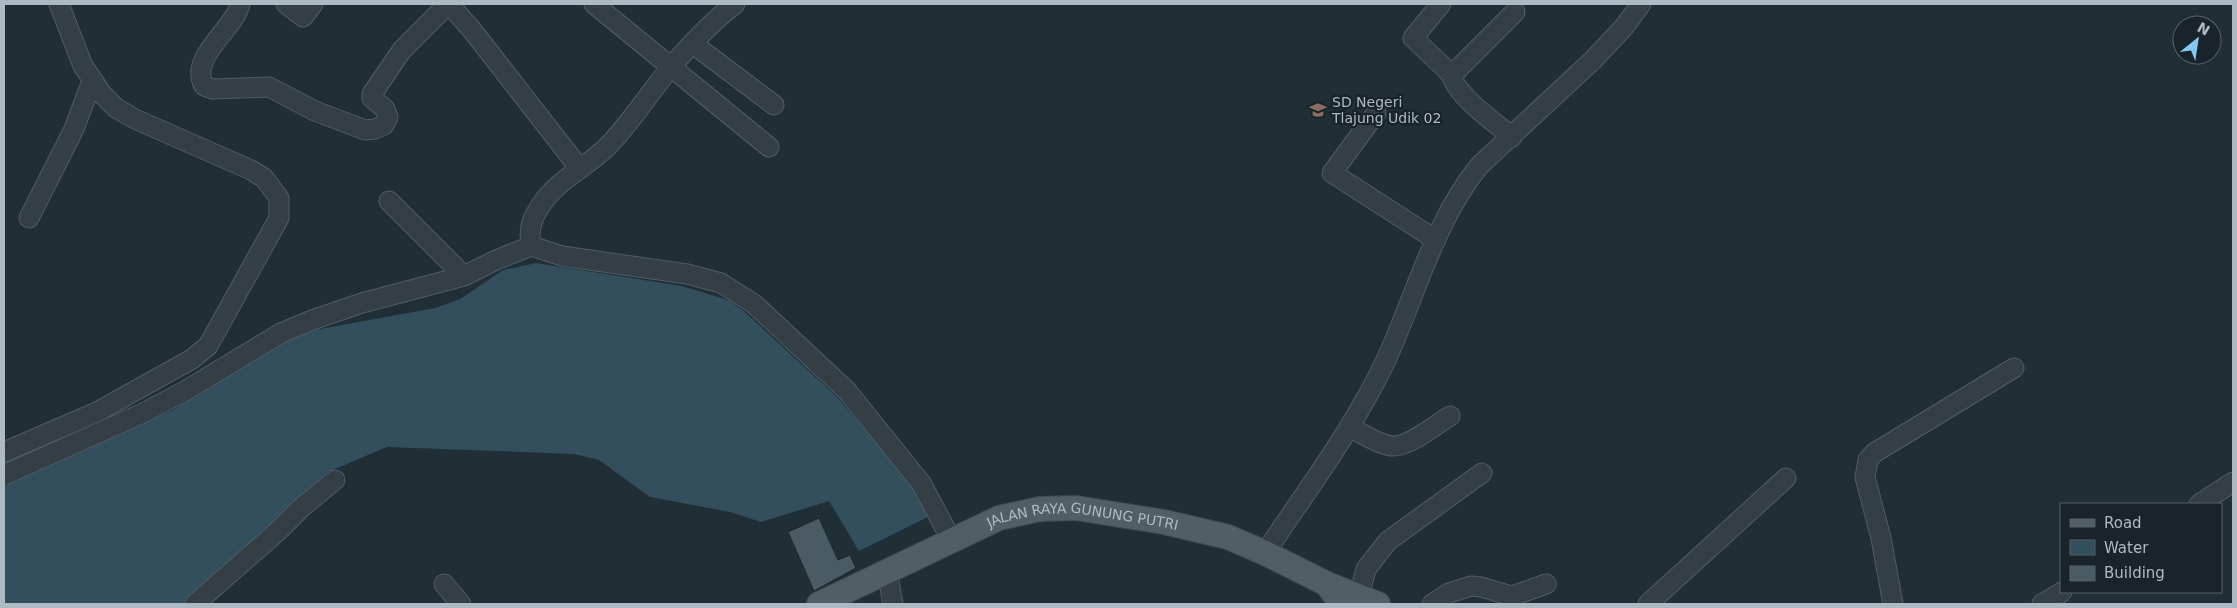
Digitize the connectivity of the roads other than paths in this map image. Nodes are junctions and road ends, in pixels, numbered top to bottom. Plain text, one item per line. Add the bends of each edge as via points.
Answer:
1 (60, 4) edge
2 (240, 4) edge
3 (286, 4) edge
4 (313, 4) edge
5 (448, 4) edge
6 (594, 4) edge
7 (735, 4) edge
8 (1441, 4) edge
9 (1640, 4) edge
10 (1515, 12) dead end
11 (693, 44) junction
12 (670, 68) junction
13 (1452, 75) junction
14 (92, 81) junction
15 (774, 105) dead end
16 (1376, 113) dead end
17 (1512, 137) junction
18 (769, 147) dead end
19 (580, 170) junction
20 (389, 201) dead end
21 (29, 218) dead end
22 (1436, 240) junction
23 (530, 246) junction
24 (464, 276) junction
25 (2014, 368) dead end
26 (1450, 416) dead end
27 (1349, 427) junction
28 (4, 452) edge
29 (1482, 473) dead end
30 (4, 475) edge
31 (1786, 478) dead end
32 (335, 480) dead end
33 (2233, 482) edge
34 (2201, 503) edge
35 (952, 541) junction
36 (1265, 553) junction
37 (887, 571) junction
38 (444, 584) dead end
39 (1546, 584) dead end
40 (2060, 593) edge
41 (1359, 601) edge
42 (195, 604) edge
43 (461, 604) edge
44 (819, 604) edge
45 (893, 604) edge
46 (1432, 604) edge
47 (1648, 604) edge
48 (1893, 604) edge
49 (2042, 604) edge

1 - 14 street via 83,66
2 - 5 street via 204,60 204,86 213,89 269,87 315,111 371,130 384,125 388,117 372,94 402,50
3 - 4 street via 303,16
5 - 19 street via 472,30
6 - 12 street
7 - 11 street
8 - 13 street via 1413,38
9 - 17 street via 1624,27 1593,60
10 - 13 street
11 - 12 street
11 - 15 street
12 - 18 street
12 - 19 street via 622,130
13 - 17 street via 1460,91
14 - 21 street via 74,129
14 - 28 street via 116,108 135,119 264,178 279,198 279,218 208,346 192,359 104,408
16 - 22 street via 1332,174
17 - 22 street via 1466,181
19 - 23 street via 559,184 537,210 529,233
20 - 24 street
22 - 27 street via 1385,361
23 - 24 street
23 - 35 street via 562,256 687,274 721,284 754,304 847,391 921,482
24 - 30 street via 362,303 281,333 143,413
25 - 48 street via 1874,453 1868,460 1864,477 1882,538
26 - 27 street via 1398,446 1381,443
27 - 36 street
29 - 41 street via 1388,541 1366,568
31 - 47 street
32 - 42 street
33 - 34 street
35 - 36 main road, JALAN RAYA GUNUNG PUTRI via 999,518 1040,509 1076,508 1164,522 1228,538
35 - 37 main road, JALAN RAYA GUNUNG PUTRI
36 - 41 main road, JALAN RAYA GUNUNG PUTRI
37 - 44 main road, JALAN RAYA GUNUNG PUTRI
37 - 45 street
38 - 43 street
39 - 46 street via 1512,596 1481,587 1465,587
40 - 49 street

